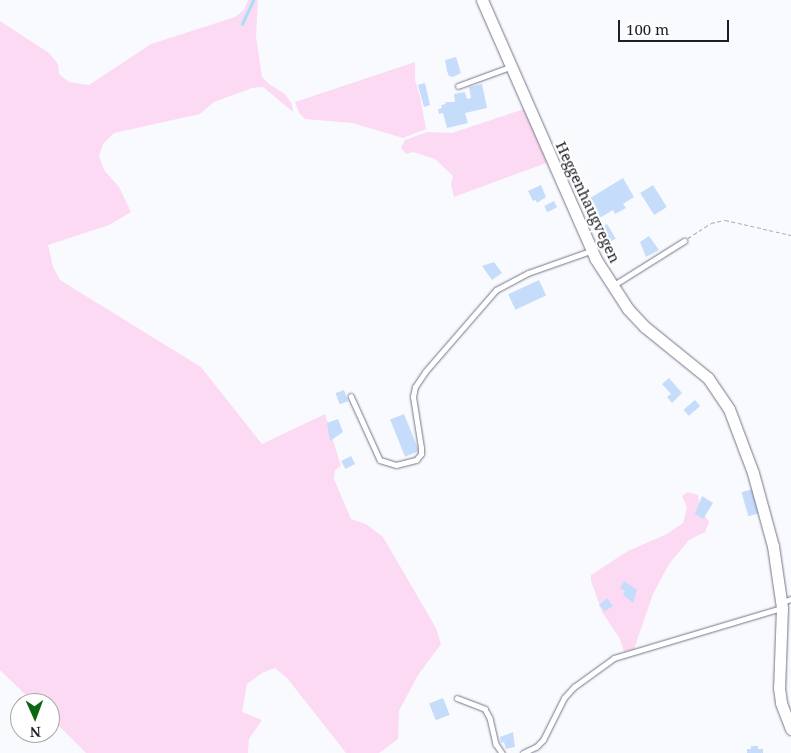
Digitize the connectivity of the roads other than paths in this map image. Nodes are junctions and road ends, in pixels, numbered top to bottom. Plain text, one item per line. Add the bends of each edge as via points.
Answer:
1 (482, 0) edge
2 (511, 66) junction
3 (458, 86) dead end
4 (684, 241) road end
5 (592, 250) junction
6 (612, 286) junction
7 (351, 396) dead end
8 (785, 603) edge
9 (457, 698) dead end
10 (791, 729) edge
11 (533, 751) edge
12 (502, 753) edge
13 (523, 753) edge

1 - 2 street, Heggenhaugvegen
2 - 3 lane
2 - 5 street, Heggenhaugvegen
4 - 6 lane
5 - 6 street, Heggenhaugvegen
5 - 7 lane via 528,273 496,290 425,372 415,387 413,397 421,448 416,460 396,465 380,460
6 - 8 street, Heggenhaugvegen via 638,321 708,378 724,400 766,513
8 - 10 street, Heggenhaugvegen via 779,688
8 - 11 lane via 614,658 564,698 543,740
9 - 12 lane via 485,709
11 - 13 lane

